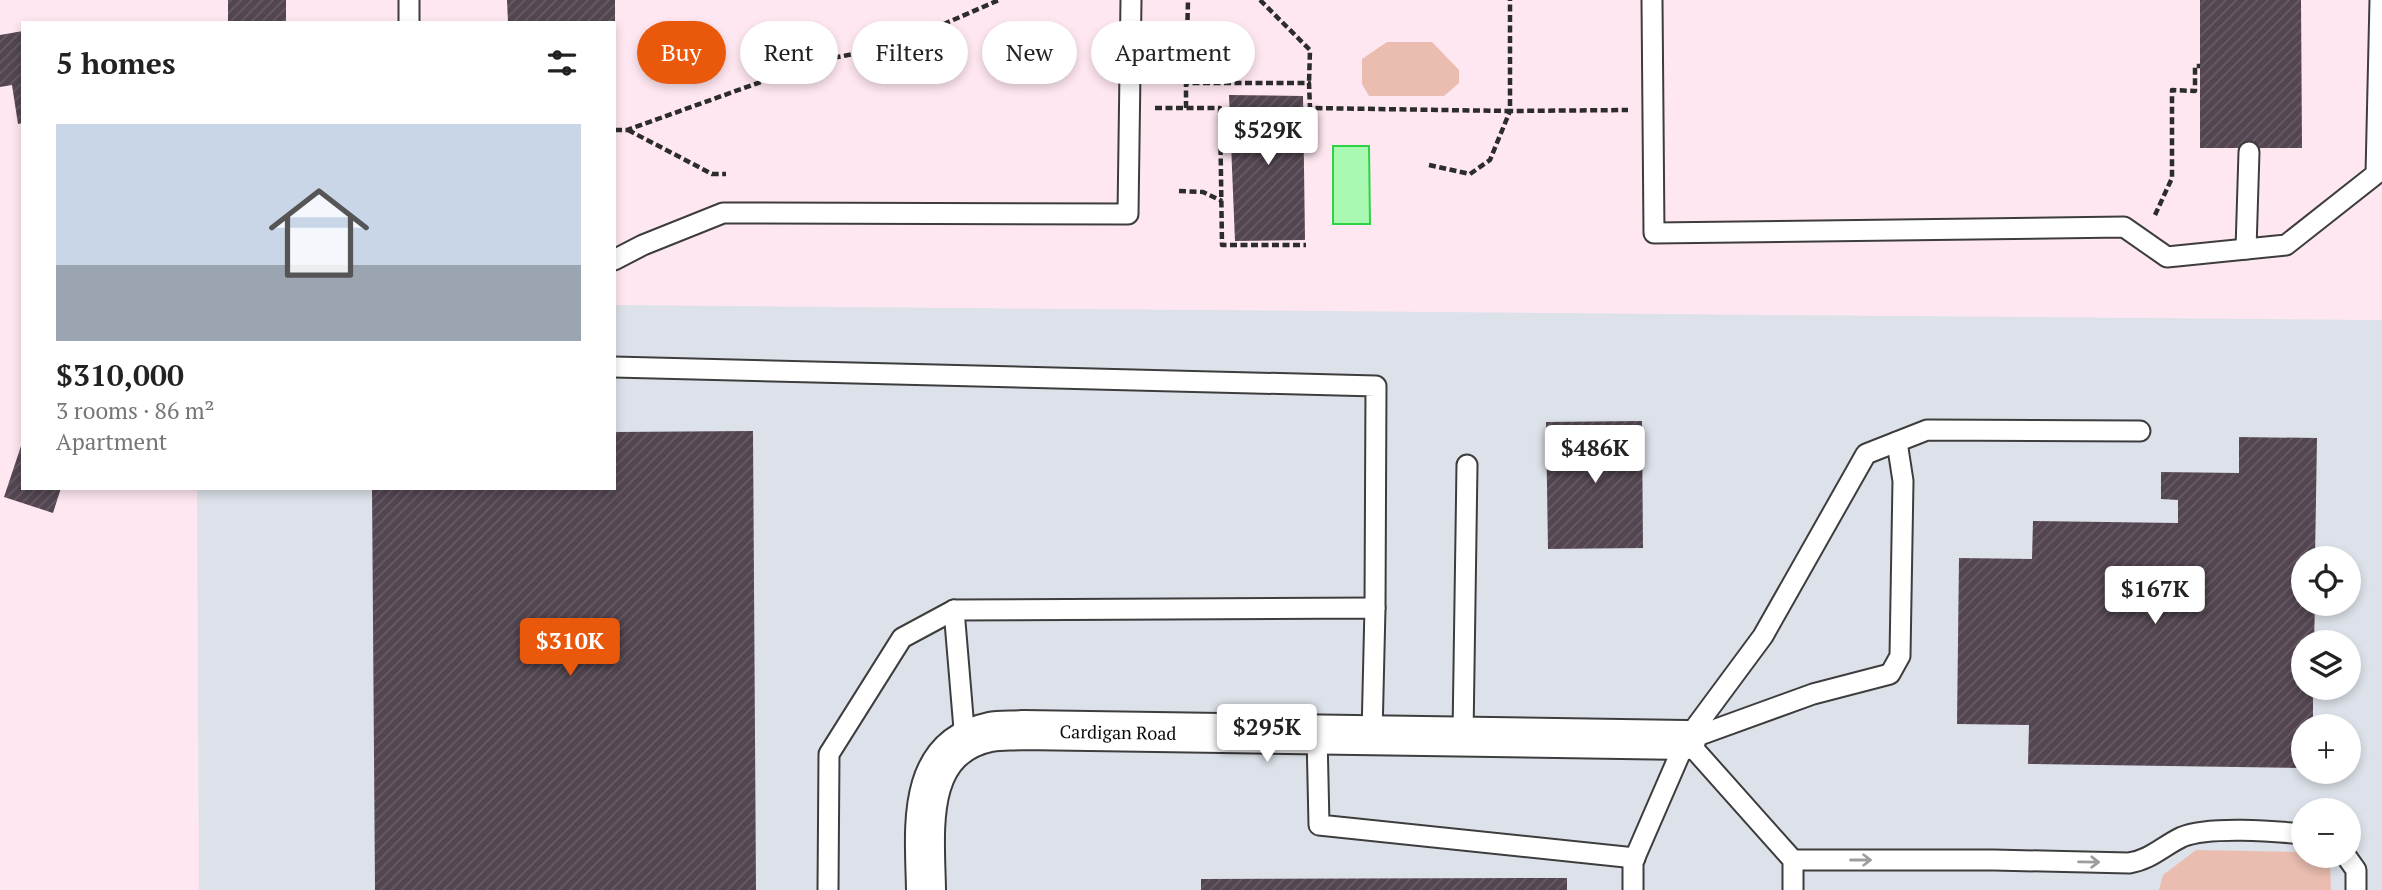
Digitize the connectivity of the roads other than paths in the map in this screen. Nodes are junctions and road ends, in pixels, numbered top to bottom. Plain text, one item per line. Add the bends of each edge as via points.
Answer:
1 (409, 0) edge
2 (1130, 0) edge
3 (1652, 0) edge
4 (2380, 0) edge
5 (409, 21) edge
6 (2249, 152) dead end
7 (2246, 249) junction
8 (616, 259) edge
9 (616, 367) edge
10 (2140, 431) dead end
11 (1897, 442) junction
12 (1467, 465) dead end
13 (1375, 608) junction
14 (954, 610) junction
15 (1317, 735) junction
16 (1372, 735) junction
17 (1463, 736) junction
18 (1686, 740) junction
19 (965, 741) junction
20 (2291, 833) edge
21 (1635, 858) junction
22 (1793, 860) junction
23 (2355, 868) edge
24 (828, 890) edge
25 (926, 890) edge
26 (1633, 890) edge
27 (1793, 890) edge
28 (2356, 890) edge

1 - 5 lane
2 - 8 lane via 1128,214 723,213
3 - 7 lane via 1654,233 2124,227 2167,257
4 - 7 lane via 2376,174 2286,245
6 - 7 lane
9 - 13 lane via 1376,386
10 - 11 lane via 1927,430
11 - 18 lane via 1866,454 1763,636
11 - 18 lane via 1903,481 1900,656 1890,674 1813,694
12 - 17 lane
13 - 14 lane
13 - 16 lane
14 - 19 lane
14 - 24 lane via 902,638 828,754
15 - 16 street, Cardigan Road
15 - 19 street, Cardigan Road via 1023,730 990,732
15 - 21 lane via 1319,825
16 - 17 street, Cardigan Road
17 - 18 street, Cardigan Road
18 - 21 lane
18 - 22 lane
19 - 25 street, Cardigan Road via 940,764 928,793
22 -> 20 lane via 2129,863 2142,862 2183,837 2207,832
21 - 26 lane
22 - 27 lane
23 - 28 lane

